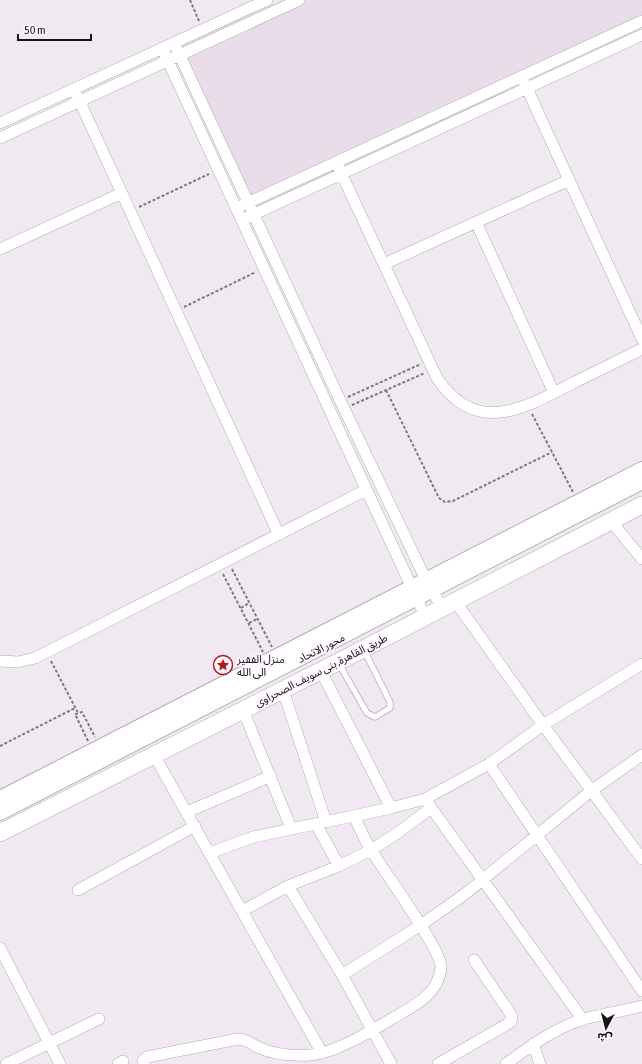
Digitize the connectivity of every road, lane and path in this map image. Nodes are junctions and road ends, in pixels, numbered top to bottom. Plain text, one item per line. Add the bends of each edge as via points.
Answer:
1 (190, 0) edge
2 (267, 0) edge
3 (299, 0) edge
4 (642, 21) edge
5 (203, 29) junction
6 (642, 35) edge
7 (174, 43) junction
8 (162, 48) junction
9 (180, 55) junction
10 (168, 60) junction
11 (522, 77) junction
12 (74, 88) junction
13 (527, 88) junction
14 (80, 101) junction
15 (0, 123) edge
16 (0, 138) edge
17 (336, 162) junction
18 (218, 169) junction
19 (342, 174) junction
20 (569, 180) junction
21 (122, 193) junction
22 (248, 203) junction
23 (236, 208) junction
24 (130, 211) junction
25 (253, 215) junction
26 (242, 220) junction
27 (476, 222) junction
28 (0, 249) edge
29 (384, 264) junction
30 (264, 268) junction
31 (176, 311) junction
32 (642, 339) edge
33 (642, 348) edge
34 (431, 365) junction
35 (386, 390) junction
36 (554, 393) junction
37 (342, 405) junction
38 (528, 406) junction
39 (552, 452) junction
40 (642, 468) edge
41 (642, 482) edge
42 (366, 490) junction
43 (578, 502) junction
44 (642, 505) edge
45 (611, 521) junction
46 (279, 535) junction
47 (642, 559) edge
48 (224, 563) junction
49 (430, 586) junction
50 (415, 593) junction
51 (249, 603) junction
52 (449, 604) junction
53 (241, 608) junction
54 (425, 616) junction
55 (257, 619) junction
56 (248, 623) junction
57 (363, 649) junction
58 (46, 653) junction
59 (273, 659) junction
60 (0, 661) edge
61 (338, 662) junction
62 (642, 664) edge
63 (321, 671) junction
64 (283, 690) junction
65 (75, 708) junction
66 (243, 710) junction
67 (78, 713) junction
68 (543, 725) junction
69 (0, 746) edge
70 (97, 749) junction
71 (154, 755) junction
72 (642, 756) edge
73 (489, 764) junction
74 (271, 776) junction
75 (591, 790) junction
76 (0, 798) edge
77 (428, 804) junction
78 (391, 808) junction
79 (187, 812) junction
80 (0, 813) edge
81 (354, 816) junction
82 (321, 823) junction
83 (195, 826) junction
84 (291, 828) junction
85 (0, 834) edge
86 (536, 835) junction
87 (638, 847) edge
88 (371, 850) junction
89 (210, 853) junction
90 (642, 859) edge
91 (339, 866) junction
92 (482, 881) junction
93 (288, 886) junction
94 (78, 890) dead end
95 (242, 911) junction
96 (421, 925) junction
97 (0, 948) edge
98 (474, 960) dead end
99 (342, 974) junction
100 (642, 990) edge
101 (642, 1006) edge
102 (99, 1020) dead end
103 (583, 1020) junction
104 (374, 1029) junction
105 (49, 1044) junction
106 (533, 1044) junction
107 (322, 1053) junction
108 (6, 1064) edge
109 (60, 1064) edge
110 (144, 1064) edge
111 (391, 1064) edge
112 (438, 1064) edge
113 (506, 1064) edge
114 (540, 1064) edge

1 - 5 path
2 - 5 street
3 - 9 street
4 - 11 street
5 - 7 street
6 - 13 street
7 - 8 street
7 - 9 street
8 - 10 street
8 - 12 street
9 - 10 street
9 - 22 street
10 - 14 street
10 - 18 street
11 - 13 street
11 - 17 street
12 - 14 street
12 - 15 street
13 - 19 street
13 - 20 street
14 - 16 street
14 - 21 street
17 - 19 street
17 - 22 street
18 - 23 street
18 - 24 path
19 - 25 street
19 - 29 street
20 - 27 street
20 - 32 street
21 - 24 street
21 - 28 street
22 - 23 street
22 - 25 street
23 - 26 street
24 - 31 street
25 - 26 street
25 - 37 street
26 - 30 street
27 - 29 street
27 - 36 street
29 - 34 street
30 - 31 path
30 - 42 street
31 - 46 street
33 - 36 street
34 - 35 path
34 - 37 path
34 - 38 street via 449,393 472,408 500,413
35 - 37 path
35 - 39 path via 442,500 453,501
36 - 38 street
37 - 49 street
38 - 39 path
39 - 43 path
40 - 43 street, محور الاتحاد
41 - 49 street, محور الاتحاد
42 - 46 street
42 - 50 street
43 - 49 street, محور الاتحاد
44 - 45 main road, طريق القاهرة, بنى سويف الصحراوى
45 - 47 street
45 - 52 main road, طريق القاهرة, بنى سويف الصحراوى
46 - 48 street
48 - 51 path
48 - 53 path
48 - 58 street
49 - 50 street, محور الاتحاد
49 - 52 street
50 - 54 street
50 - 59 street, محور الاتحاد
50 - 80 street, محور الاتحاد
51 - 53 path
51 - 55 path
52 - 54 main road, طريق القاهرة, بنى سويف الصحراوى
52 - 68 street
53 - 56 path
54 - 57 main road, طريق القاهرة, بنى سويف الصحراوى
55 - 56 path
55 - 59 path
56 - 59 path
57 - 61 main road, طريق القاهرة, بنى سويف الصحراوى
57 - 61 lane via 390,702 387,711 375,716 367,713
58 - 60 street via 26,661
58 - 65 path
59 - 70 street, محور الاتحاد
61 - 63 main road, طريق القاهرة, بنى سويف الصحراوى
62 - 68 street
63 - 64 main road, طريق القاهرة, بنى سويف الصحراوى
63 - 78 street
64 - 66 main road, طريق القاهرة, بنى سويف الصحراوى
64 - 82 street
65 - 67 path
65 - 69 path
66 - 71 main road, طريق القاهرة, بنى سويف الصحراوى
66 - 74 street
67 - 70 path via 82,712
67 - 70 path via 75,716
68 - 73 street
68 - 75 street
70 - 76 street, محور الاتحاد
71 - 79 street
71 - 85 main road, طريق القاهرة, بنى سويف الصحراوى
72 - 75 street
73 - 77 street
73 - 86 street
74 - 79 street
74 - 84 street
75 - 86 street
75 - 87 street
77 - 78 street
77 - 88 street via 396,834
77 - 92 street
78 - 81 street
79 - 83 street
81 - 82 street
81 - 88 street
82 - 84 street
82 - 91 street
83 - 89 street
83 - 94 street
84 - 89 street via 253,837
86 - 92 street
86 - 100 street
87 - 90 street
88 - 91 street
88 - 96 street
89 - 95 street
91 - 93 street
92 - 96 street
92 - 103 street
93 - 95 street
93 - 99 street
95 - 107 street
96 - 99 street
96 - 104 street via 441,962 438,980 423,1001
97 - 105 street
98 - 112 street via 512,1016 512,1020
99 - 104 street
101 - 103 street
102 - 105 street
103 - 106 street
104 - 107 street
104 - 111 street
105 - 108 street
105 - 109 street
106 - 113 street
106 - 114 street
107 - 110 street via 294,1056 259,1048 245,1039 238,1039 147,1057 143,1061

